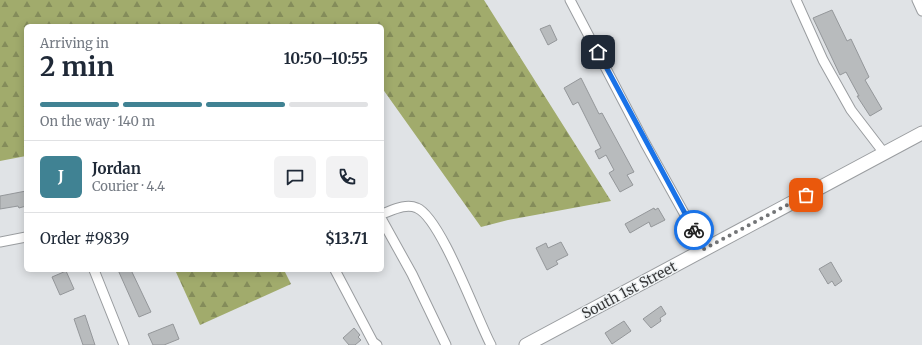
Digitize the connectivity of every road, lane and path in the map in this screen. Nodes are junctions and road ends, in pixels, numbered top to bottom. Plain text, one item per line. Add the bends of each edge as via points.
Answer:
1 (570, 0) edge
2 (796, 0) edge
3 (917, 0) edge
4 (922, 11) edge
5 (922, 133) edge
6 (884, 153) junction
7 (384, 213) edge
8 (384, 224) edge
9 (24, 238) edge
10 (0, 242) edge
11 (704, 249) junction
12 (95, 272) edge
13 (336, 272) edge
14 (374, 344) edge
15 (124, 345) edge
16 (446, 345) edge
17 (491, 345) edge
18 (526, 345) edge

1 - 11 street
2 - 6 street via 823,60 851,110
3 - 4 street
5 - 6 main road, South 1st Street
6 - 11 main road, South 1st Street
7 - 17 street via 406,206 417,208 430,220 462,281
8 - 16 street via 412,274
9 - 10 street
11 - 18 main road, South 1st Street
12 - 15 street
13 - 14 street

